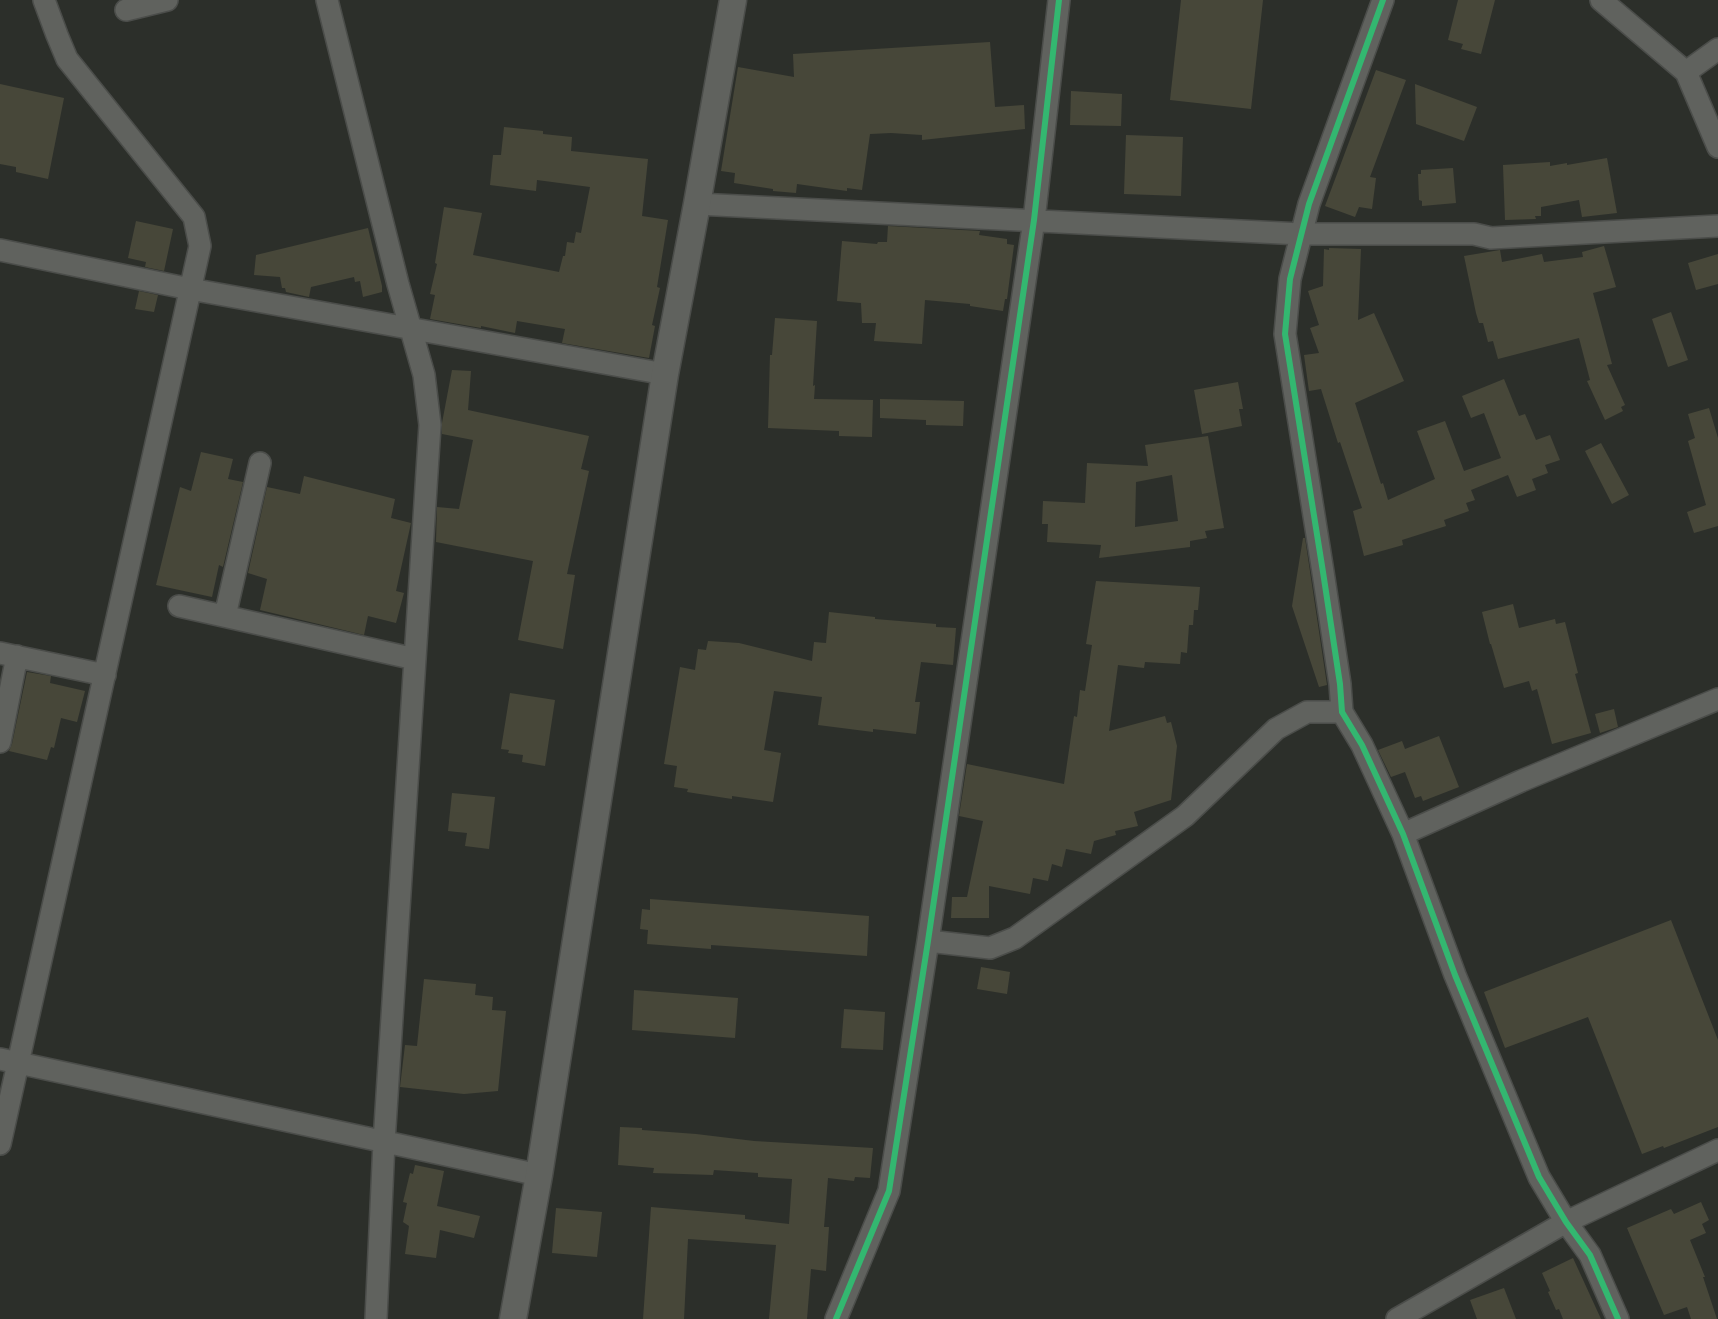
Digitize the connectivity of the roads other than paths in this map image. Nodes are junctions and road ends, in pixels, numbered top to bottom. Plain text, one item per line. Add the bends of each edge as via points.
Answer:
1 (44, 0) edge
2 (167, 0) edge
3 (327, 0) edge
4 (733, 0) edge
5 (1059, 0) edge
6 (1383, 0) edge
7 (1601, 0) edge
8 (126, 10) dead end
9 (1718, 49) edge
10 (1686, 72) junction
11 (1718, 147) edge
12 (697, 204) junction
13 (1034, 220) junction
14 (1718, 226) edge
15 (1301, 234) junction
16 (0, 250) edge
17 (190, 289) junction
18 (411, 328) junction
19 (665, 374) junction
20 (260, 463) dead end
21 (179, 606) dead end
22 (226, 616) junction
23 (9, 655) edge
24 (415, 659) junction
25 (105, 675) junction
26 (1718, 699) edge
27 (1342, 712) junction
28 (0, 742) edge
29 (1403, 834) junction
30 (928, 941) junction
31 (9, 1061) edge
32 (384, 1142) junction
33 (0, 1144) edge
34 (1718, 1150) edge
35 (539, 1175) junction
36 (1566, 1222) junction
37 (376, 1319) edge
38 (513, 1319) edge
39 (836, 1319) edge
40 (1398, 1319) edge
41 (1618, 1319) edge

1 - 17 street via 67,59 194,217 200,246
2 - 8 street
3 - 18 street
4 - 12 street
5 - 13 street
6 - 15 street
7 - 10 street
9 - 10 street
10 - 11 street
12 - 13 street
12 - 19 street
13 - 15 street
13 - 30 street
14 - 15 street via 1491,238 1474,234
15 - 27 street via 1290,279 1285,334
16 - 17 street
17 - 18 street
17 - 25 street
18 - 19 street
18 - 24 street via 424,375 430,425
19 - 35 street
20 - 22 street
21 - 22 street
22 - 24 street
23 - 25 street
23 - 28 street
24 - 32 street
25 - 31 street
26 - 29 street
27 - 29 street via 1362,745
27 - 30 street via 1308,712 1276,728 1185,816 1015,938 990,948
29 - 36 street via 1455,975 1538,1177
30 - 39 street via 889,1191
31 - 32 street
31 - 33 street
32 - 35 street
32 - 37 street
34 - 36 street
35 - 38 street
36 - 40 street
36 - 41 street via 1590,1255

